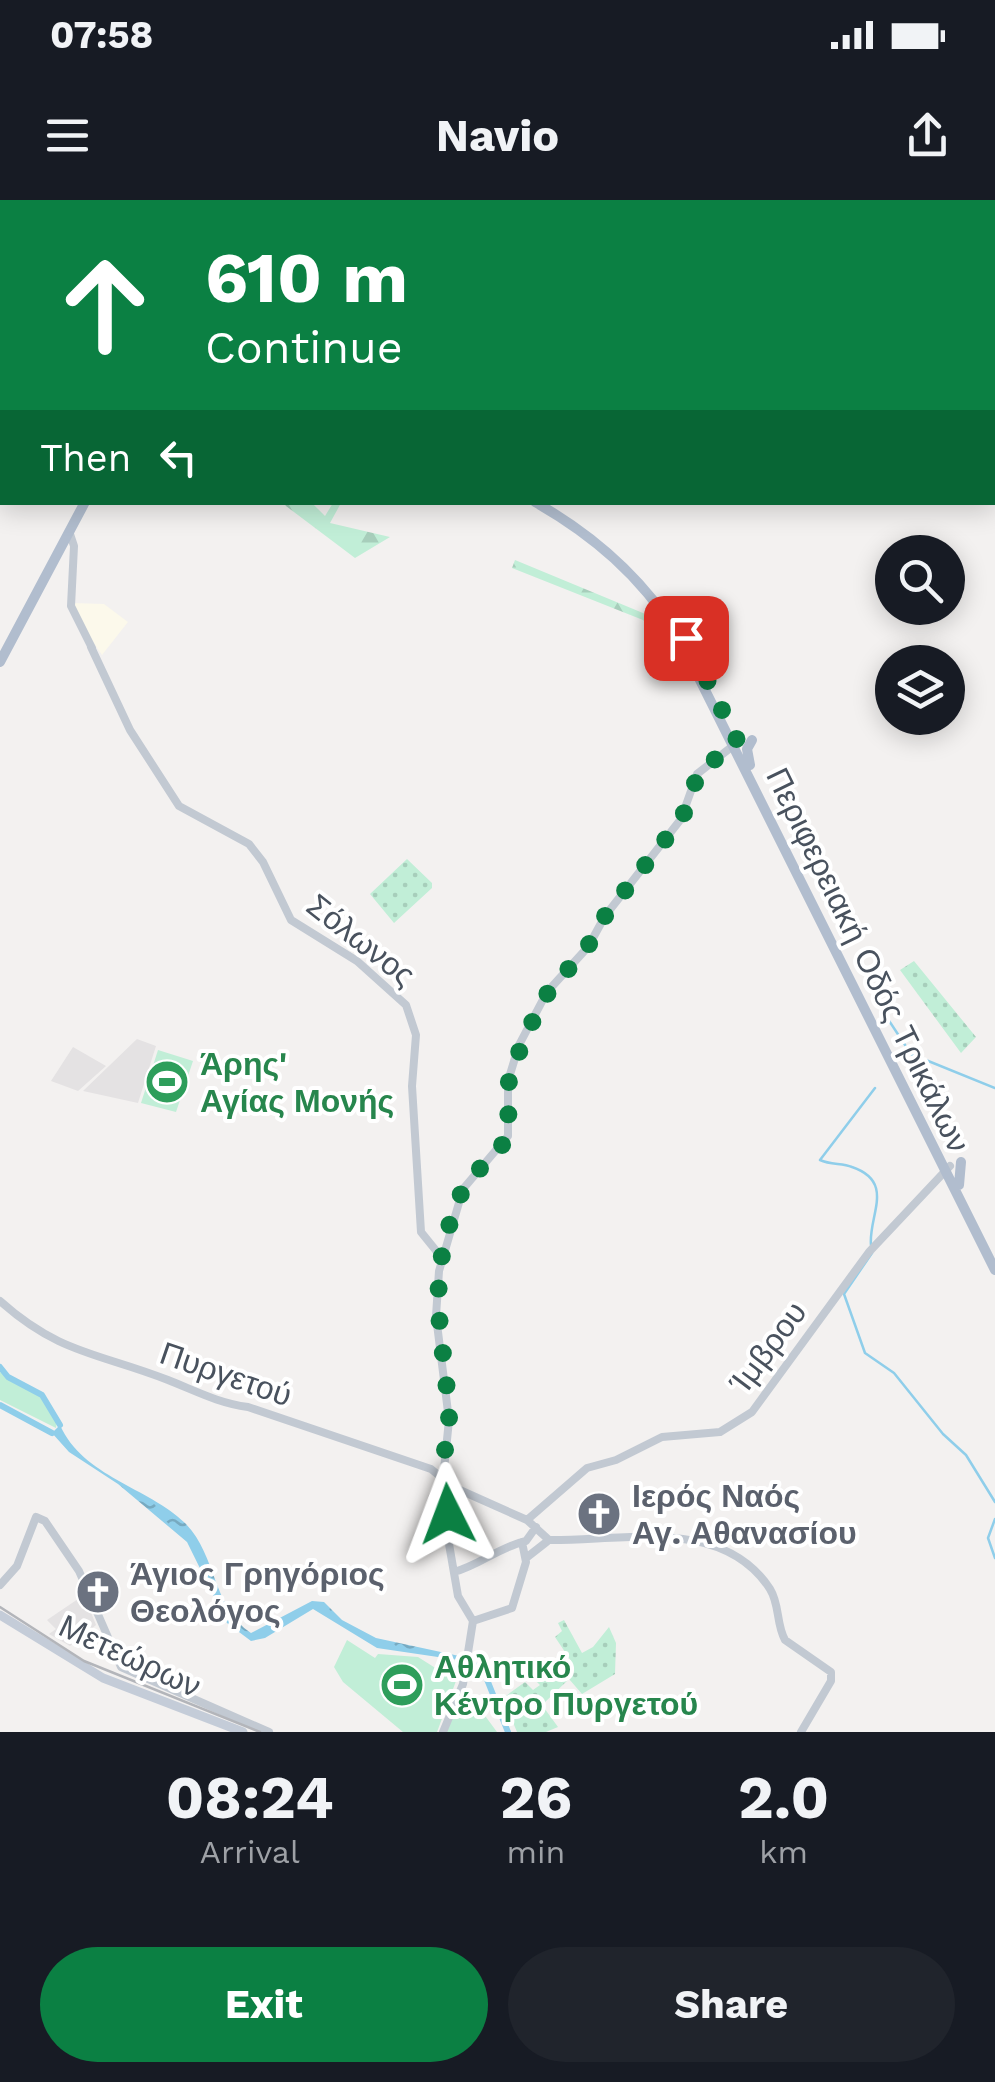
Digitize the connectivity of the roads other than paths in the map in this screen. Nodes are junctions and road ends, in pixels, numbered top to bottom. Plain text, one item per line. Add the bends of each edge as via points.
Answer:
1 (84, 505) edge
2 (539, 505) edge
3 (548, 505) edge
4 (70, 534) junction
5 (0, 662) edge
6 (734, 746) junction
7 (949, 1170) junction
8 (442, 1258) junction
9 (995, 1260) edge
10 (995, 1270) edge
11 (0, 1301) edge
12 (446, 1482) junction
13 (526, 1520) junction
14 (536, 1527) junction
15 (548, 1540) junction
16 (522, 1542) junction
17 (526, 1558) junction
18 (454, 1572) junction
19 (0, 1585) edge
20 (2, 1615) edge
21 (473, 1621) junction
22 (219, 1727) edge
23 (244, 1732) edge
24 (269, 1732) edge
25 (442, 1732) edge
26 (801, 1732) edge

1 - 4 main road
2 - 6 main road via 599,544 645,589 682,641
3 - 6 main road, Περιφερειακή Οδός Τρικάλων via 602,541 648,586 686,638
4 - 5 main road
4 - 8 street, Σόλωνος via 71,606 175,801 249,844 291,920 357,961 406,1005 416,1031 412,1086 421,1228
6 - 7 main road, Περιφερειακή Οδός Τρικάλων
6 - 7 main road, Περιφερειακή Οδός Τρικάλων via 750,765
6 - 8 street via 695,778 689,805 670,834 542,1000 509,1075 508,1136 465,1186
7 - 9 main road, Περιφερειακή Οδός Τρικάλων
7 - 10 main road, Περιφερειακή Οδός Τρικάλων
7 - 13 street, Ίμβρου via 872,1249 752,1412 716,1432 662,1437 570,1477
8 - 12 street via 435,1310 449,1415
11 - 12 street, Πυργετού via 61,1346 168,1380 221,1405 248,1407 418,1464
12 - 13 street, Πυργετού
12 - 18 street
13 - 14 street, Πυργετού
14 - 15 street, Πυργετού
14 - 16 street
15 - 17 street
15 - 26 street via 690,1539 740,1556 774,1596 784,1640 831,1672
16 - 17 street
16 - 18 street
17 - 21 street via 512,1608
18 - 21 street via 458,1598
19 - 24 street via 18,1566 36,1518 49,1524 126,1670
20 - 22 main road, Μετεώρων via 88,1671
21 - 25 street via 467,1666
22 - 23 main road, Μετεώρων

